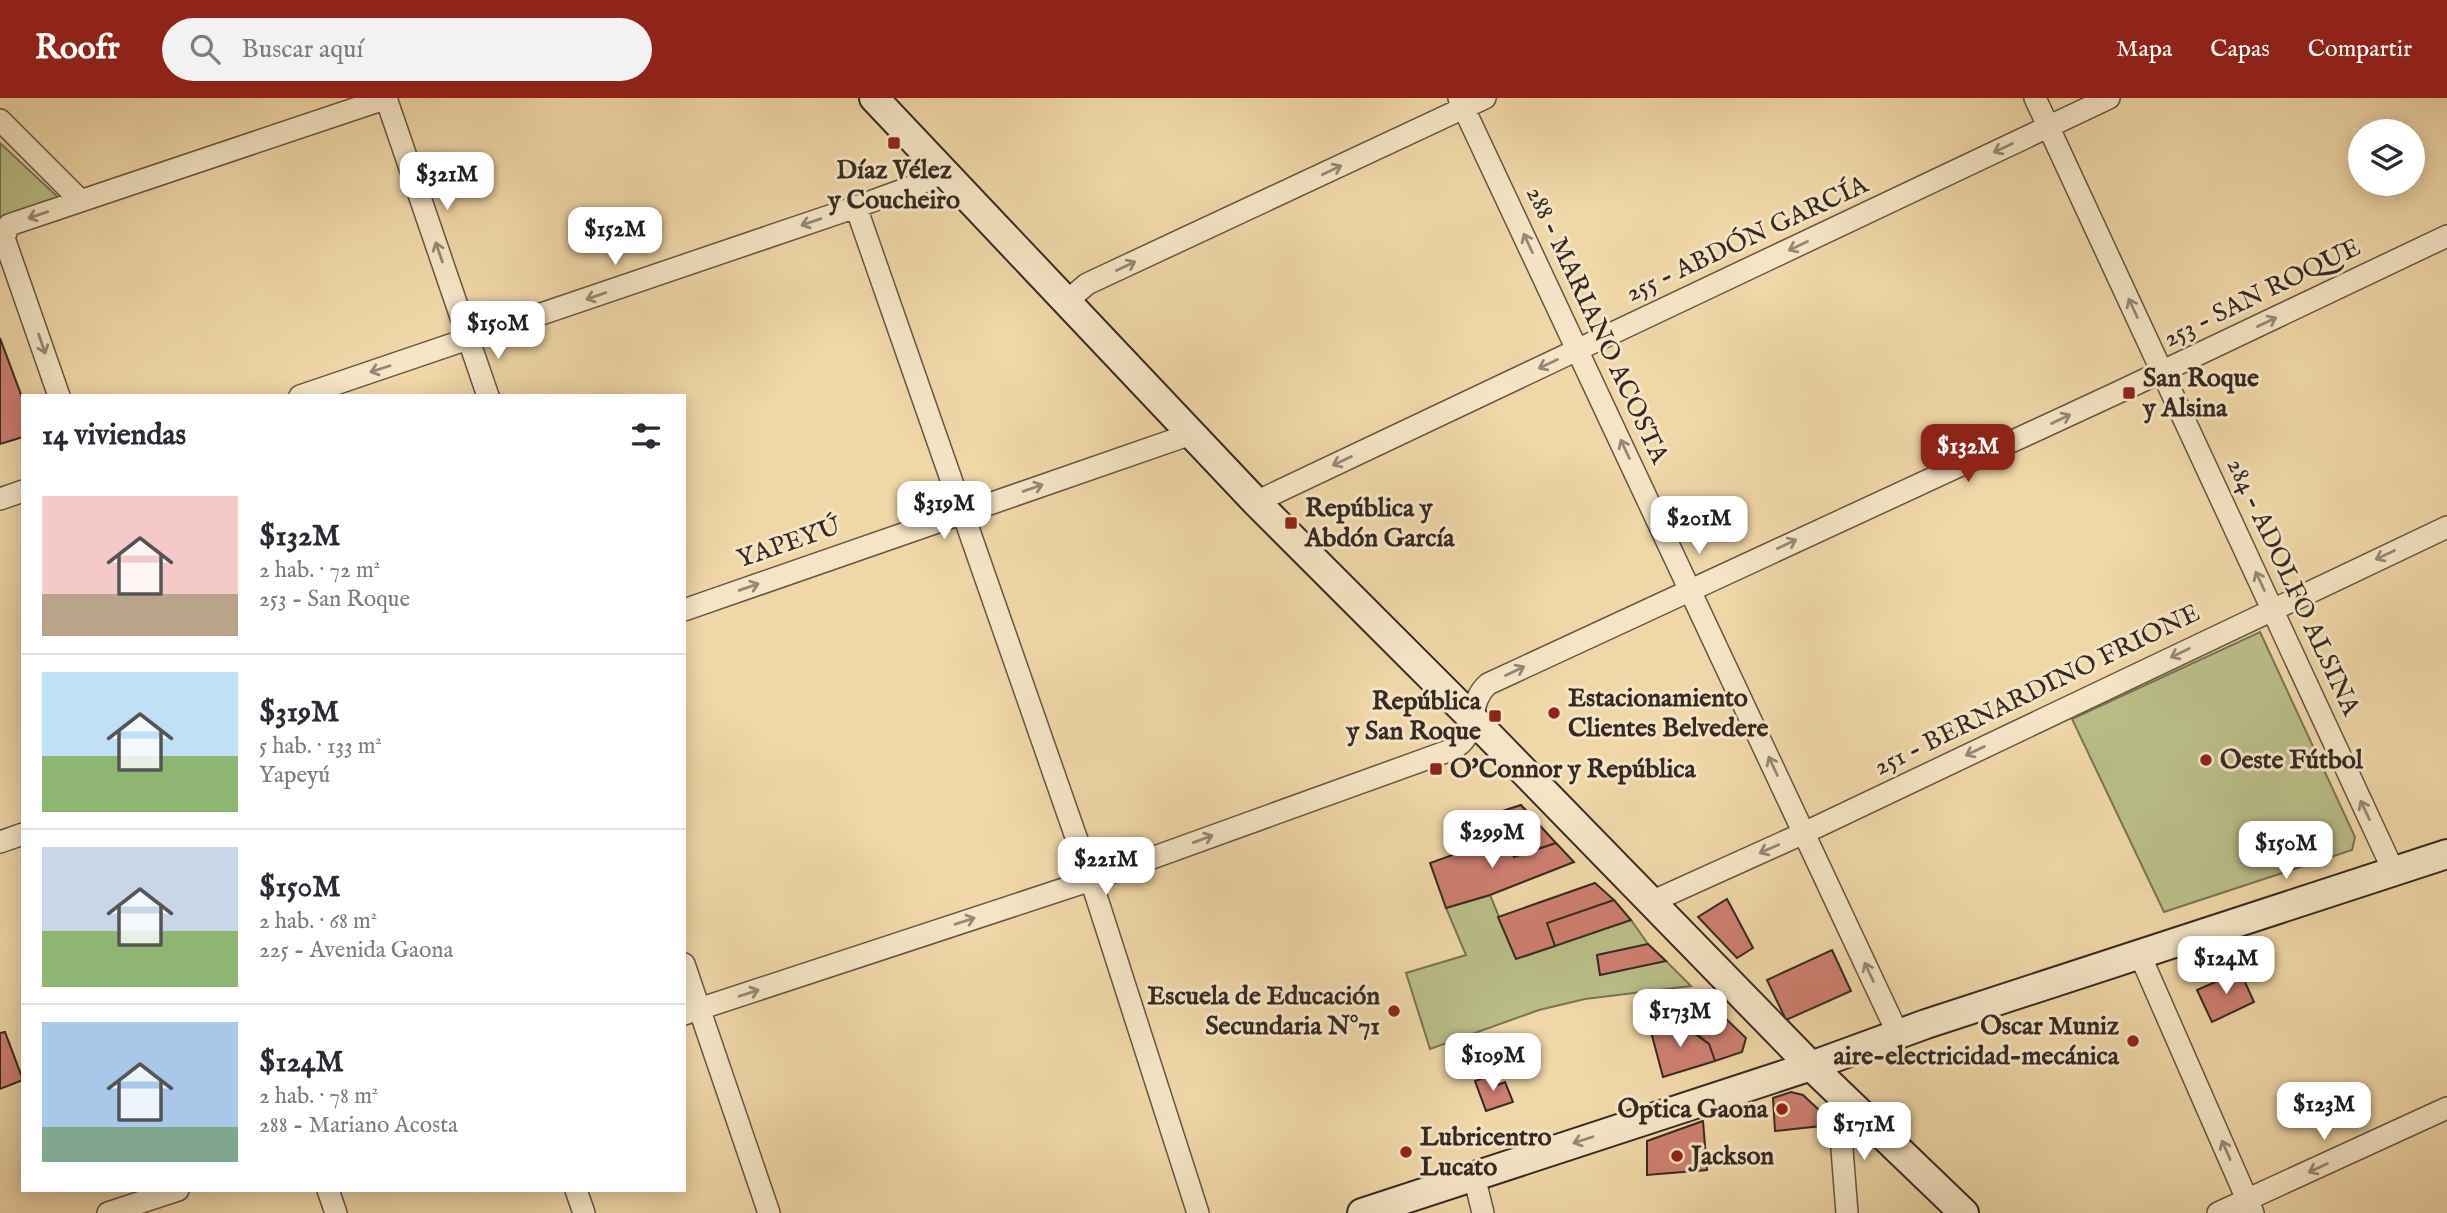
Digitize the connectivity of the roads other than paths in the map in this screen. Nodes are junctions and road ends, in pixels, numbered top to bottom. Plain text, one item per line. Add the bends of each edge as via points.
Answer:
1 (386, 98) edge
2 (874, 98) edge
3 (1485, 98) edge
4 (2035, 98) edge
5 (2109, 98) edge
6 (1461, 103) edge
7 (0, 120) edge
8 (2048, 126) junction
9 (943, 172) junction
10 (80, 200) junction
11 (856, 206) junction
12 (2447, 236) edge
13 (1068, 301) junction
14 (469, 340) junction
15 (1578, 350) junction
16 (2162, 372) junction
17 (58, 394) edge
18 (306, 394) edge
19 (487, 394) edge
20 (1191, 434) junction
21 (21, 492) edge
22 (0, 499) edge
23 (1256, 502) junction
24 (962, 513) junction
25 (2447, 527) edge
26 (1690, 589) junction
27 (2272, 608) junction
28 (686, 609) edge
29 (1472, 718) junction
30 (1804, 833) junction
31 (21, 835) edge
32 (0, 842) edge
33 (2447, 854) edge
34 (2394, 872) junction
35 (1091, 880) junction
36 (1649, 903) junction
37 (2140, 955) junction
38 (686, 976) edge
39 (692, 1012) edge
40 (1898, 1034) junction
41 (1811, 1066) junction
42 (1852, 1107) junction
43 (2447, 1108) edge
44 (1474, 1176) junction
45 (172, 1192) edge
46 (329, 1192) edge
47 (577, 1192) edge
48 (2250, 1207) edge
49 (108, 1213) edge
50 (336, 1213) edge
51 (584, 1213) edge
52 (769, 1213) edge
53 (1198, 1213) edge
54 (1362, 1213) edge
55 (1483, 1213) edge
56 (1847, 1213) edge
57 (1964, 1213) edge
58 (2218, 1213) edge

1 - 10 street
14 -> 1 street
2 - 9 main road
3 - 6 street
4 - 8 street, 284 - ADOLFO ALSINA
5 - 8 street, 255 - ABDÓN GARCÍA
13 -> 6 street via 1087,284
15 -> 6 street, 288 - MARIANO ACOSTA
7 - 10 street
8 -> 15 street, 255 - ABDÓN GARCÍA
16 -> 8 street, 284 - ADOLFO ALSINA
9 - 11 street
9 - 13 main road
10 -> 17 street via 9,225 4,238
11 -> 14 street
11 - 24 street
16 -> 12 street, 253 - SAN ROQUE
13 - 20 main road
14 -> 18 street
14 - 19 street
15 -> 23 street, 255 - ABDÓN GARCÍA
26 -> 15 street, 288 - MARIANO ACOSTA
26 -> 16 street, 253 - SAN ROQUE
27 -> 16 street, 284 - ADOLFO ALSINA
20 - 23 main road
24 -> 20 street, YAPEYÚ
21 - 22 street
23 - 29 main road
28 -> 24 street, YAPEYÚ
24 - 35 street
25 -> 27 street, 251 - BERNARDINO FRIONE
29 -> 26 street, 253 - SAN ROQUE via 1476,700 1488,684
30 -> 26 street, 288 - MARIANO ACOSTA
27 -> 30 street, 251 - BERNARDINO FRIONE
34 -> 27 street, 284 - ADOLFO ALSINA
35 -> 29 street, 253 - SAN ROQUE via 1463,745
29 - 36 main road
30 -> 36 street, 251 - BERNARDINO FRIONE
40 -> 30 street, 288 - MARIANO ACOSTA
31 - 32 street
33 - 34 main road
34 - 37 main road
39 -> 35 street
35 - 53 street
36 - 41 main road
37 - 40 main road
48 -> 37 street
38 - 39 street
39 - 52 street
40 - 41 main road
41 - 42 main road
41 -> 44 main road
42 - 56 street via 1842,1149
42 - 57 main road
43 -> 48 street
44 - 54 main road
44 - 55 street
45 - 49 street
46 - 50 street
47 - 51 street
48 - 58 street

